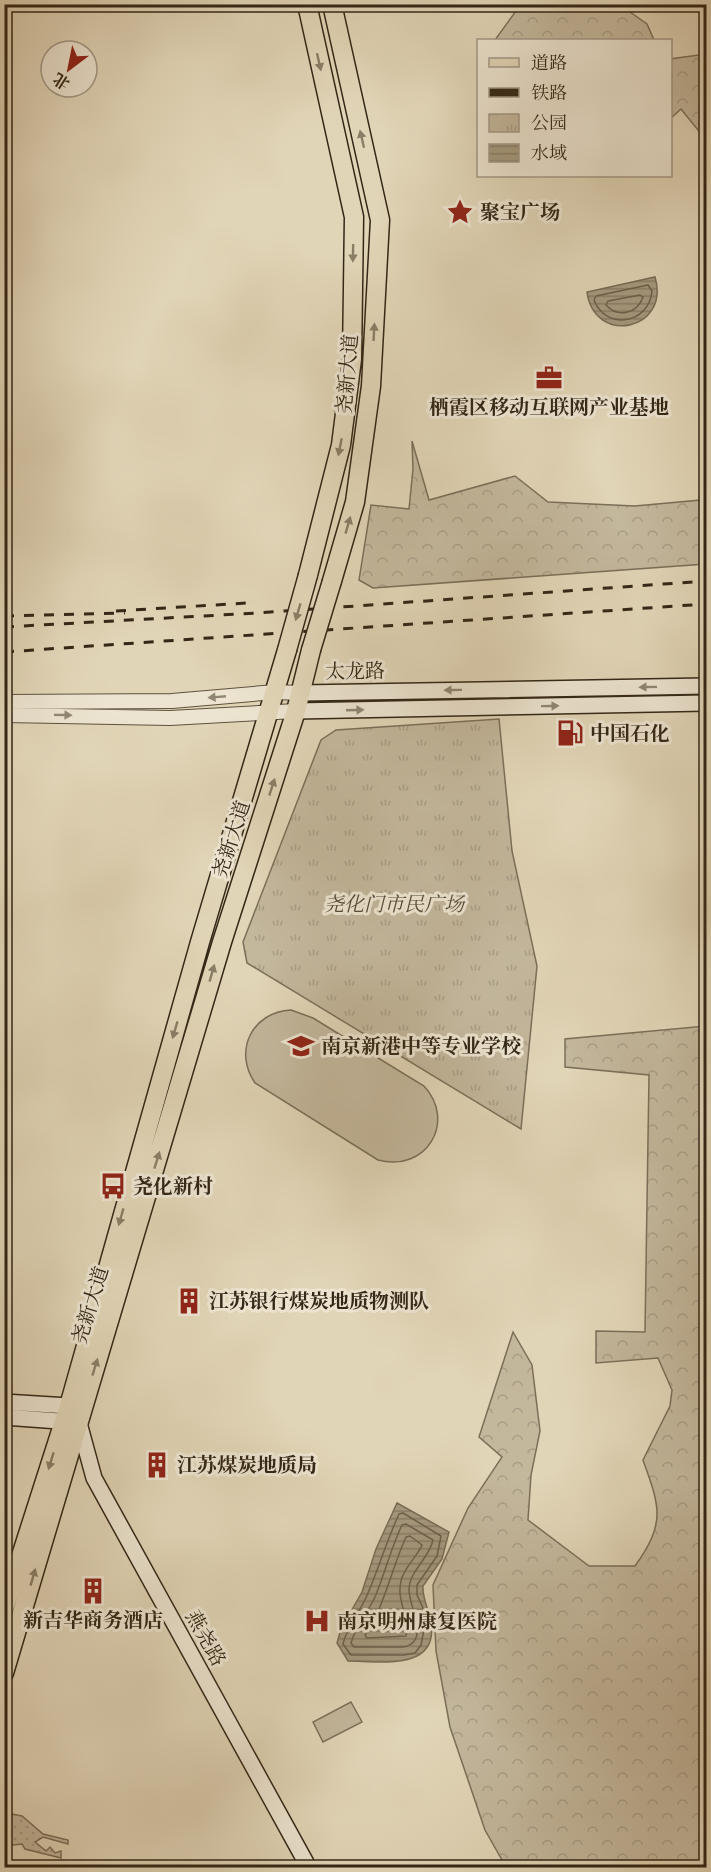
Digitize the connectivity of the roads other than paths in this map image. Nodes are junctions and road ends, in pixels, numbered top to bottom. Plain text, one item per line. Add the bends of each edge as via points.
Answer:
1 (307, 4) edge
2 (332, 4) edge
3 (706, 686) edge
4 (275, 692) junction
5 (301, 693) junction
6 (4, 702) edge
7 (706, 703) edge
8 (296, 711) junction
9 (268, 712) junction
10 (4, 715) edge
11 (4, 1402) edge
12 (4, 1417) edge
13 (72, 1418) junction
14 (4, 1609) edge
15 (4, 1673) edge
16 (309, 1868) edge

1 -> 4 main road, 尧新大道, bridge via 354,217 352,359 341,445
5 -> 2 main road, 尧新大道, bridge via 355,502 371,386 380,220
3 -> 5 main road, 太龙路
4 - 5 street, 太龙路
4 -> 6 street, 太龙路 via 172,701
4 - 9 main road, 尧新大道
5 - 8 main road, 尧新大道
8 -> 7 main road, 太龙路
8 - 9 street, 太龙路
13 -> 8 main road, 尧新大道
10 -> 9 street, 太龙路 via 170,718
9 -> 13 main road, 尧新大道
11 - 13 main road
12 - 13 main road
13 -> 14 main road, 尧新大道
15 -> 13 main road, 尧新大道
13 - 16 main road, 燕尧路 via 94,1478

